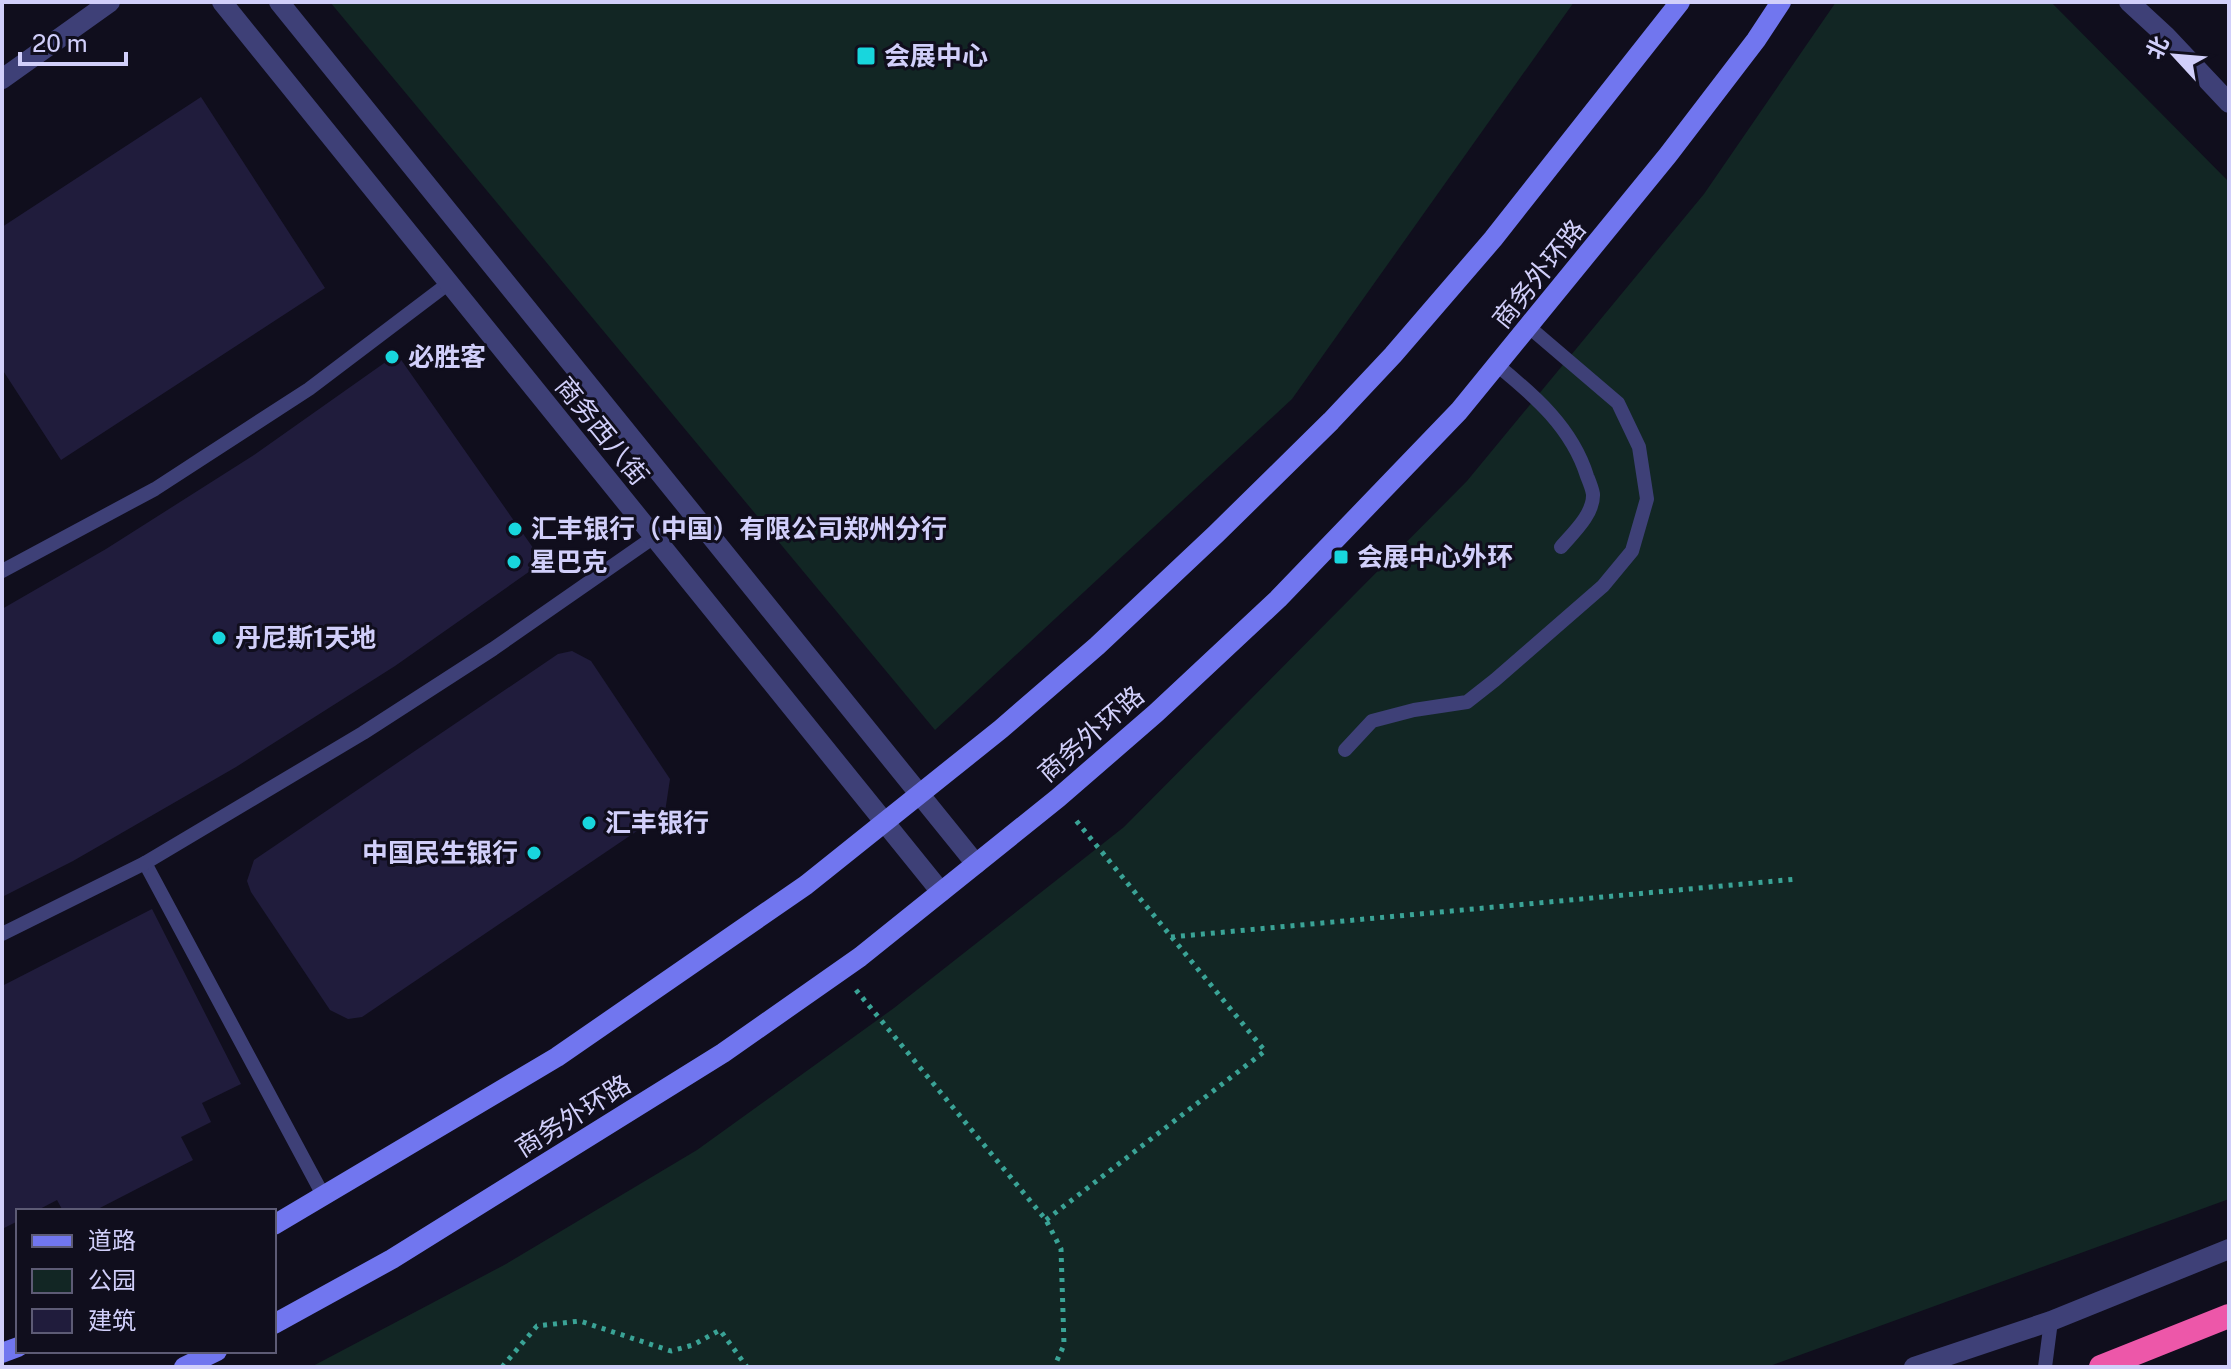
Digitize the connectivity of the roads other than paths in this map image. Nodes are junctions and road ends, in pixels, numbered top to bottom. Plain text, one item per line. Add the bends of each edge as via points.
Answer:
1 (110, 2) edge
2 (222, 2) edge
3 (279, 2) edge
4 (1680, 2) edge
5 (1781, 2) edge
6 (2129, 2) edge
7 (2, 79) edge
8 (2229, 103) edge
9 (449, 283) junction
10 (1529, 327) junction
11 (1497, 365) junction
12 (654, 537) junction
13 (1561, 547) dead end
14 (2, 571) edge
15 (1345, 750) dead end
16 (920, 794) junction
17 (885, 822) junction
18 (145, 863) junction
19 (976, 864) junction
20 (941, 892) junction
21 (2, 934) edge
22 (323, 1195) junction
23 (276, 1224) edge
24 (2229, 1249) edge
25 (2229, 1316) edge
26 (2051, 1321) junction
27 (276, 1323) edge
28 (213, 1353) edge
29 (184, 1367) edge
30 (1914, 1367) edge
31 (2045, 1367) edge
32 (2101, 1367) edge

1 - 7 street
2 - 9 street, 商务西八街
3 - 16 street, 商务西八街
4 - 16 street via 1493,239 1331,421 1097,646
5 - 10 street, 商务外环路 via 1668,155
6 - 8 street
9 - 12 street, 商务西八街
9 - 14 lane via 284,406 155,489
10 - 11 street, 商务外环路
10 - 15 lane via 1618,403 1639,447 1647,499 1632,551 1603,586 1467,702 1372,721
11 - 13 lane via 1564,428 1582,458 1593,495 1584,521
11 - 19 street, 商务外环路 via 1278,599 1156,713
12 - 17 street, 商务西八街
12 - 18 lane via 363,733
16 - 17 street
16 - 19 street, 商务西八街
17 - 20 street, 商务西八街
17 - 22 street via 806,885 557,1057
18 - 21 lane
18 - 22 lane
19 - 20 street, 商务外环路
20 - 27 street, 商务外环路 via 723,1053 392,1259
22 - 23 street
24 - 26 street
25 - 32 highway
26 - 30 street
26 - 31 lane
28 - 29 street

